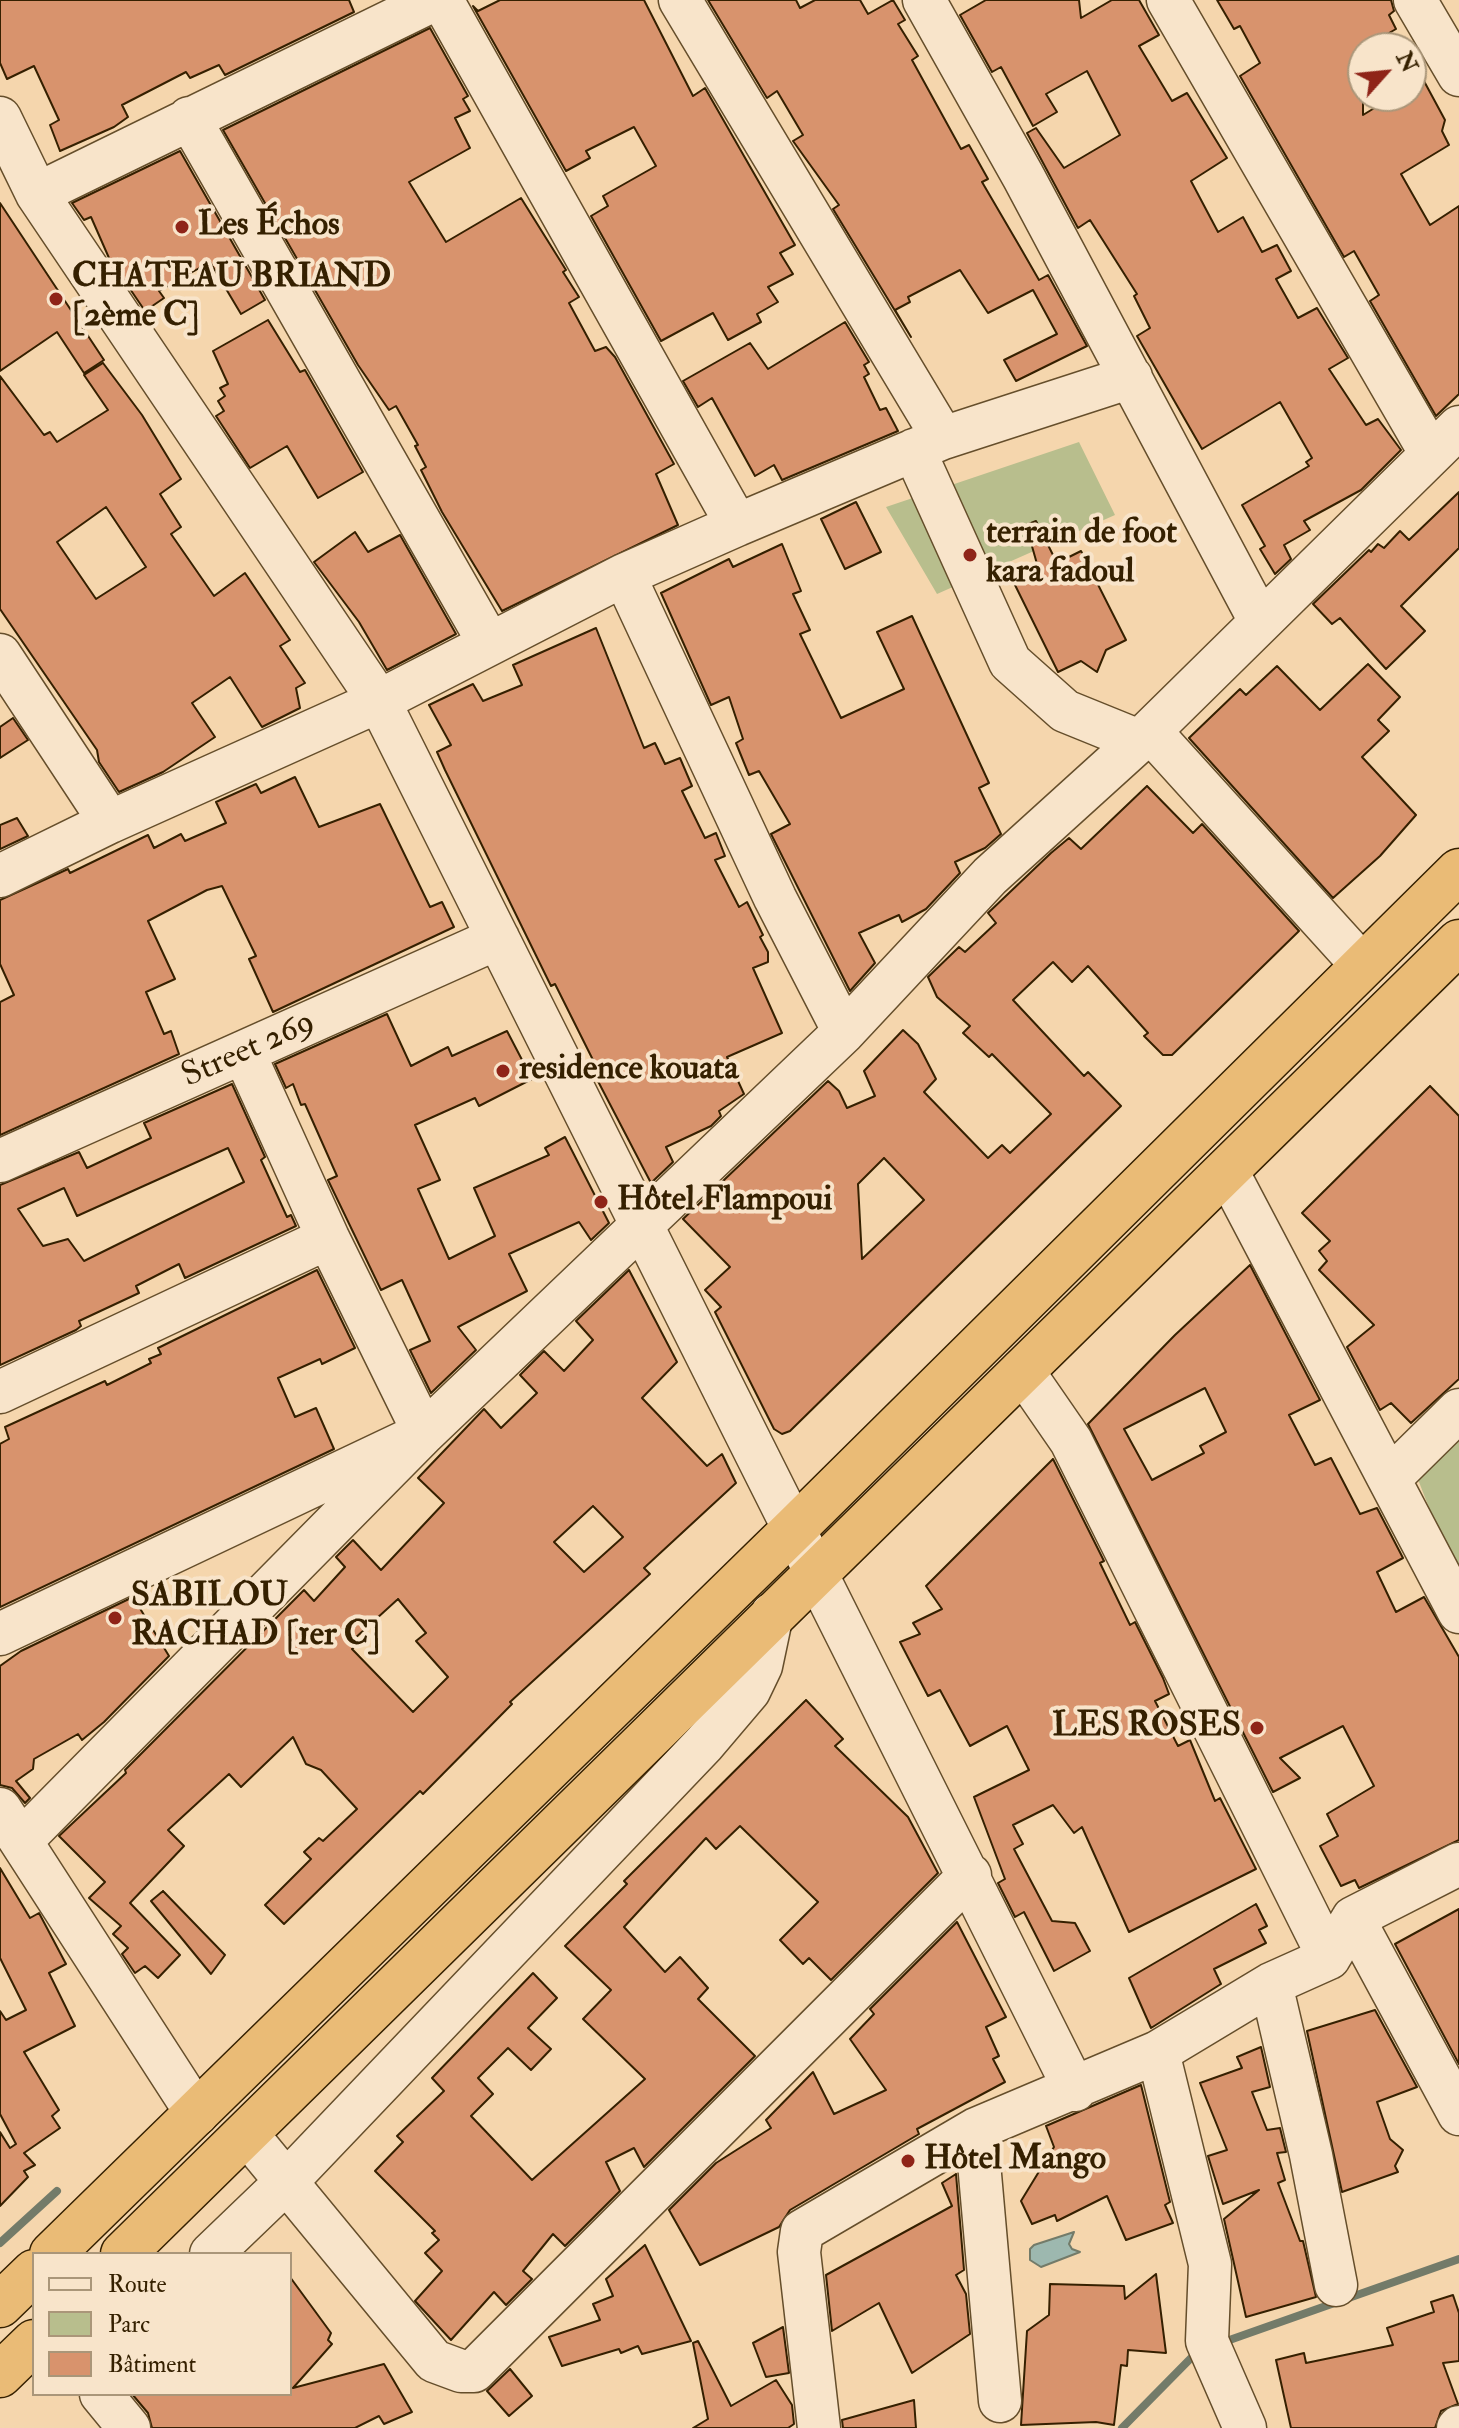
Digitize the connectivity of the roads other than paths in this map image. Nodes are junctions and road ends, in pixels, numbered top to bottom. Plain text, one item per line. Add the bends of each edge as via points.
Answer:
1 (434, 0) edge
2 (442, 0) edge
3 (680, 0) edge
4 (924, 0) edge
5 (1168, 0) edge
6 (1415, 0) edge
7 (1459, 75) edge
8 (0, 118) edge
9 (189, 118) junction
10 (37, 194) junction
11 (1131, 377) junction
12 (1445, 441) edge
13 (928, 444) junction
14 (737, 525) junction
15 (624, 575) junction
16 (1260, 621) junction
17 (489, 643) junction
18 (0, 655) edge
19 (379, 701) junction
20 (1145, 736) junction
21 (110, 822) junction
22 (1459, 871) edge
23 (0, 876) edge
24 (498, 938) junction
25 (1459, 942) edge
26 (1362, 965) junction
27 (844, 1032) junction
28 (244, 1053) junction
29 (0, 1161) edge
30 (1227, 1171) junction
31 (642, 1224) junction
32 (328, 1238) junction
33 (1022, 1370) junction
34 (0, 1392) edge
35 (1459, 1410) edge
36 (424, 1433) junction
37 (1391, 1477) junction
38 (795, 1528) junction
39 (816, 1570) junction
40 (1459, 1612) edge
41 (772, 1614) junction
42 (0, 1634) edge
43 (10, 1825) edge
44 (1459, 1864) edge
45 (970, 1875) junction
46 (1353, 1918) junction
47 (1329, 1958) junction
48 (1271, 1984) junction
49 (1158, 2052) junction
50 (1075, 2090) junction
51 (197, 2114) junction
52 (1459, 2114) edge
53 (976, 2129) junction
54 (246, 2133) junction
55 (286, 2182) junction
56 (54, 2252) edge
57 (125, 2252) edge
58 (213, 2252) edge
59 (32, 2274) edge
60 (1336, 2285) dead end
61 (0, 2305) edge
62 (32, 2344) edge
63 (0, 2375) edge
64 (103, 2396) edge
65 (1000, 2401) dead end
66 (129, 2428) edge
67 (819, 2428) edge
68 (1245, 2428) edge

1 - 9 street
2 - 14 street
3 - 13 street
4 - 11 street
5 - 12 street
6 - 7 street
8 - 10 street
9 - 10 street
9 - 17 street
10 - 19 street
11 - 13 street
11 - 16 street
12 - 16 street
13 - 14 street
13 - 20 street via 1010,662 1065,711
14 - 15 street
15 - 17 street
15 - 27 street via 775,898
16 - 20 street
17 - 19 street
18 - 21 street
19 - 21 street
19 - 24 street
20 - 26 street
20 - 27 street via 990,876
21 - 23 street
22 - 26 highway
24 - 28 street, Street 269
24 - 31 street
25 - 30 highway
26 - 38 highway
27 - 31 street
28 - 29 street, Street 269
28 - 32 street
30 - 33 highway
30 - 37 street
31 - 36 street
31 - 38 street
32 - 34 street
32 - 36 street
33 - 39 highway
33 - 47 street via 1071,1441
35 - 37 street
36 - 42 street
36 - 43 street
37 - 40 street
38 - 39 street
38 - 51 highway
39 - 41 highway
39 - 45 street
41 - 54 highway
41 - 55 street via 761,1666 749,1691 704,1744
43 - 51 street
44 - 46 street
45 - 50 street
45 - 55 street via 474,2371 434,2361
46 - 47 street
46 - 52 street
47 - 48 street
48 - 49 street
48 - 60 street
49 - 50 street
49 - 68 street via 1210,2264 1212,2352
50 - 53 street
51 - 56 highway
53 - 65 street
53 - 67 street via 802,2231 799,2252
54 - 55 street
54 - 57 highway
55 - 58 street
59 - 61 highway
62 - 63 highway
64 - 66 street

